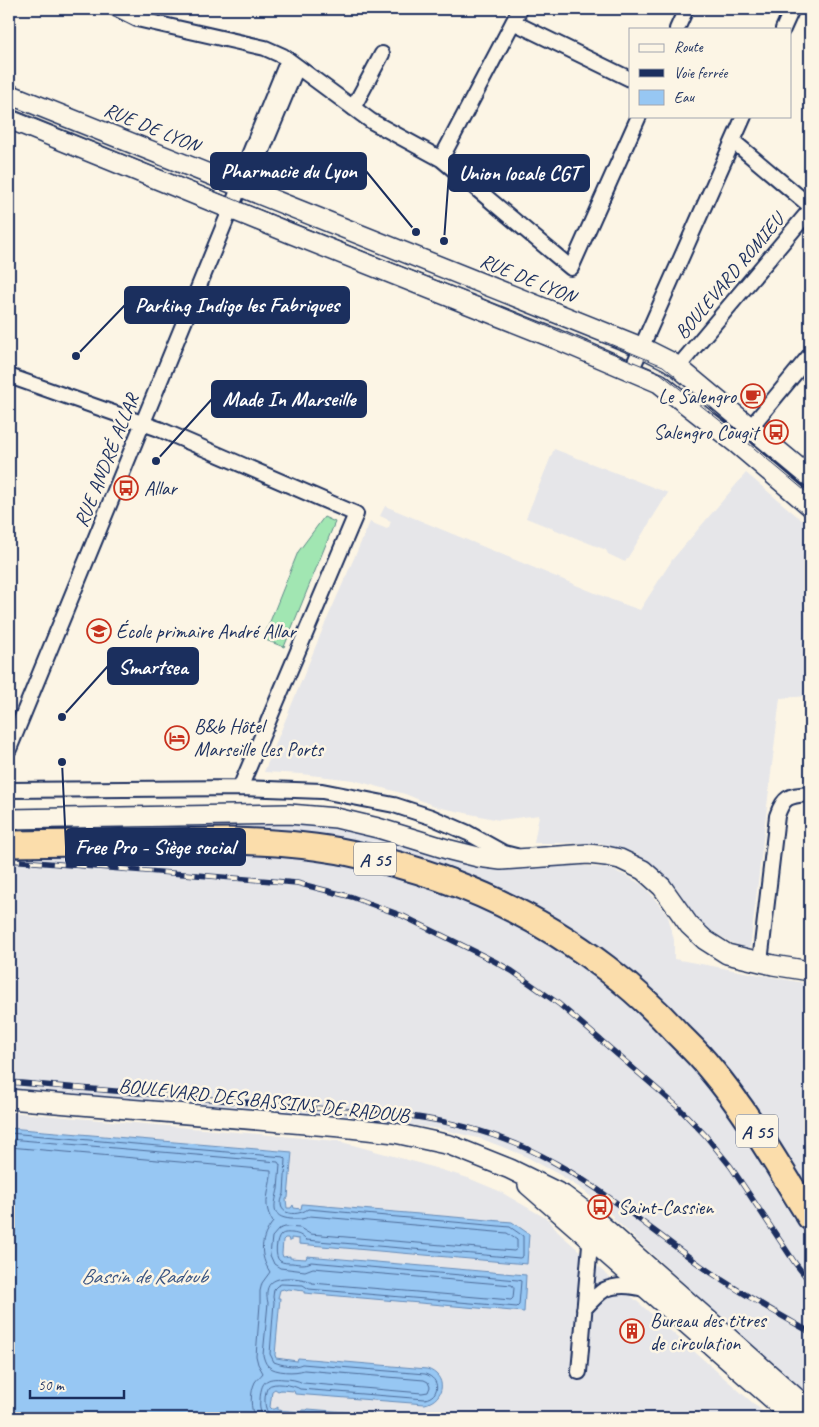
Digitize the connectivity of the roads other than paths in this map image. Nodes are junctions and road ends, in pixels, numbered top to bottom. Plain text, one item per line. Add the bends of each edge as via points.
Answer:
1 (117, 9) edge
2 (520, 9) edge
3 (686, 9) edge
4 (792, 9) edge
5 (513, 22) junction
6 (677, 28) edge
7 (783, 28) edge
8 (382, 54) dead end
9 (292, 63) junction
10 (629, 79) edge
11 (9, 94) edge
12 (353, 108) junction
13 (638, 118) edge
14 (743, 118) edge
15 (9, 119) edge
16 (733, 141) junction
17 (441, 159) junction
18 (240, 186) junction
19 (810, 206) edge
20 (231, 209) junction
21 (810, 210) edge
22 (641, 347) junction
23 (810, 355) edge
24 (678, 367) junction
25 (631, 371) junction
26 (12, 377) edge
27 (143, 423) junction
28 (750, 427) junction
29 (737, 444) junction
30 (810, 477) edge
31 (810, 504) edge
32 (9, 749) edge
33 (240, 788) junction
34 (9, 790) edge
35 (810, 794) edge
36 (9, 819) edge
37 (9, 832) edge
38 (9, 844) edge
39 (522, 858) junction
40 (760, 962) junction
41 (810, 971) edge
42 (9, 1099) edge
43 (510, 1169) junction
44 (810, 1194) edge
45 (810, 1217) edge
46 (594, 1218) junction
47 (590, 1240) junction
48 (648, 1290) junction
49 (584, 1309) junction
50 (579, 1372) dead end
51 (810, 1410) edge
52 (794, 1418) edge

1 - 9 street via 137,19 265,48
2 - 5 street
3 - 6 street
4 - 7 street
5 - 10 street
5 - 17 street
8 - 12 street
9 - 12 street
9 - 18 street, RUE ANDRÉ ALLAR via 244,165
11 - 18 street, RUE DE LYON
12 - 17 street
13 - 17 street via 571,268
14 - 16 street
15 - 20 street
16 - 19 street
16 - 22 street
18 - 20 street, RUE ANDRÉ ALLAR
18 - 22 street, RUE DE LYON
20 - 25 street
20 - 27 street, RUE ANDRÉ ALLAR
21 - 24 street, BOULEVARD ROMIEU
22 - 24 street, RUE DE LYON
22 - 25 street
23 - 28 street
24 - 28 street, RUE DE LYON
25 - 29 street via 659,383
26 - 27 street
27 - 32 street, RUE ANDRÉ ALLAR
27 - 33 street via 356,514
28 - 29 street
28 - 30 street, RUE DE LYON
29 - 31 street
33 - 34 street
33 - 39 street via 322,791 394,805 431,817 504,853
35 - 40 street via 787,798 777,816
36 - 39 street via 289,814 336,818 478,857
37 - 44 highway, A 55 via 273,829 327,836 398,852 468,876 513,896 588,940 649,987 679,1015 748,1096
38 - 45 highway, A 55 via 230,841 302,846 390,862 498,902 562,937 606,967 661,1016 710,1067 740,1106
39 - 40 street via 588,854 620,859 643,870 662,887 689,925 706,940 727,954
40 - 41 street
42 - 43 street, BOULEVARD DES BASSINS DE RADOUB via 395,1133 450,1145
43 - 46 street, BOULEVARD DES BASSINS DE RADOUB via 563,1195
43 - 47 street, BOULEVARD DES BASSINS DE RADOUB
46 - 47 street
46 - 51 street, BOULEVARD DES BASSINS DE RADOUB
47 - 48 street, BOULEVARD DES BASSINS DE RADOUB
47 - 49 street
48 - 49 street via 610,1288
48 - 52 street, BOULEVARD DES BASSINS DE RADOUB
49 - 50 street

